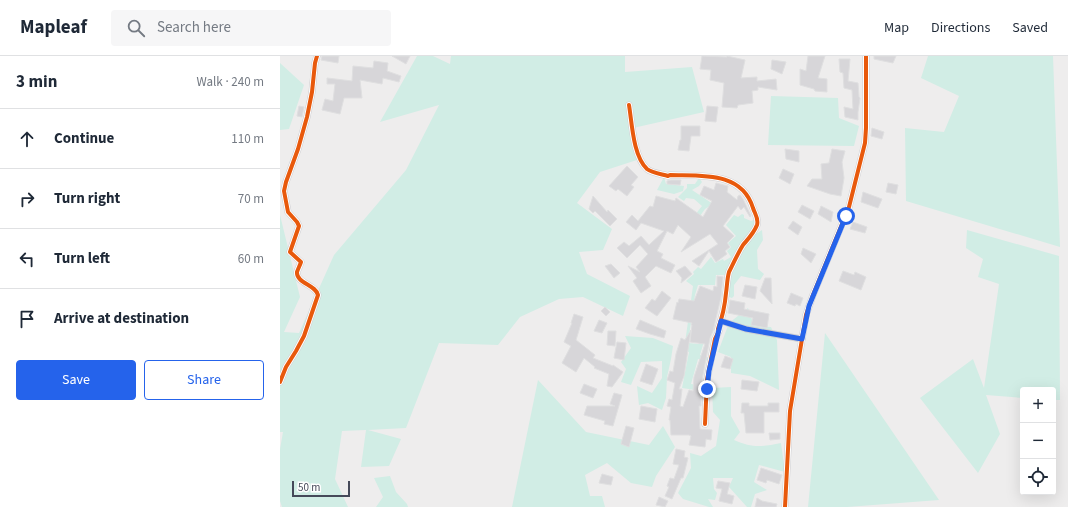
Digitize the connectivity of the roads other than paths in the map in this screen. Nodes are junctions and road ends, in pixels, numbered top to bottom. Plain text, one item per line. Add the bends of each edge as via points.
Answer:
1 (317, 56) edge
2 (866, 56) edge
3 (629, 105) dead end
4 (721, 321) junction
5 (802, 339) junction
6 (280, 382) edge
7 (705, 424) dead end
8 (785, 507) edge

1 - 6 street via 306,117 284,191 288,212 298,226 290,254 300,262 298,277 315,289 318,295 304,336
2 - 5 street via 866,135 852,198 809,306
3 - 4 street via 636,146 640,159 647,169 668,176 708,176 725,179 736,184 753,206 758,223 742,246 729,272
4 - 5 street via 746,329
4 - 7 street via 707,380
5 - 8 street via 790,411

